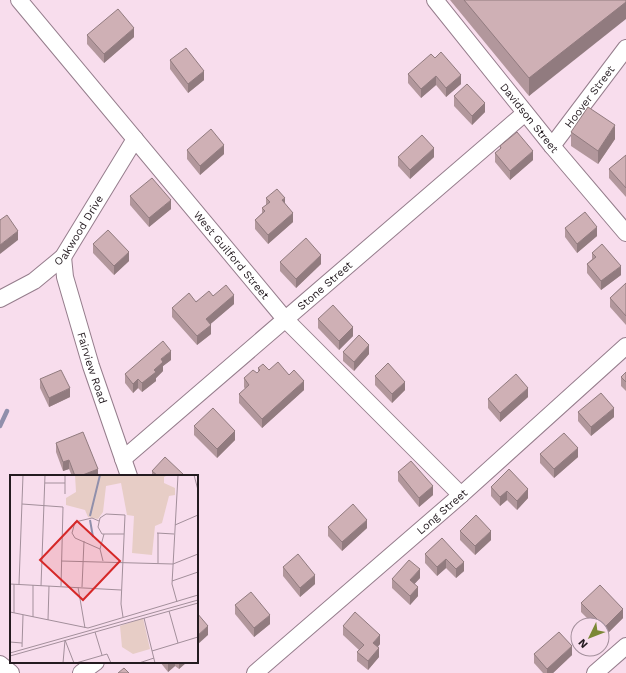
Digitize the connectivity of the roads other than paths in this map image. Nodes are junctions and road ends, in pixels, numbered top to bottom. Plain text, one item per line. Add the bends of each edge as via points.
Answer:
1 (19, 0) edge
2 (435, 0) edge
3 (626, 48) edge
4 (525, 112) junction
5 (135, 139) junction
6 (552, 146) junction
7 (626, 233) edge
8 (63, 257) junction
9 (0, 299) edge
10 (285, 319) junction
11 (626, 346) edge
12 (123, 459) junction
13 (129, 475) edge
14 (460, 495) junction
15 (626, 646) edge
16 (95, 663) edge
17 (0, 664) edge
18 (11, 673) edge
19 (81, 673) edge
20 (255, 673) edge
21 (595, 673) edge

1 - 5 street, West Guilford Street
2 - 4 street, Davidson Street
3 - 6 street, Hoover Street
4 - 6 street, Davidson Street
4 - 10 street, Stone Street
5 - 8 street, Oakwood Drive
5 - 10 street, West Guilford Street
6 - 7 street, Davidson Street
8 - 9 street, Oakwood Drive via 34,281
8 - 12 street, Fairview Road via 65,277 89,358
10 - 12 street, Stone Street
10 - 14 street, West Guilford Street
11 - 14 street, Long Street
12 - 13 street, Fairview Road
14 - 20 street, Long Street
15 - 21 street
16 - 19 street
17 - 18 street

